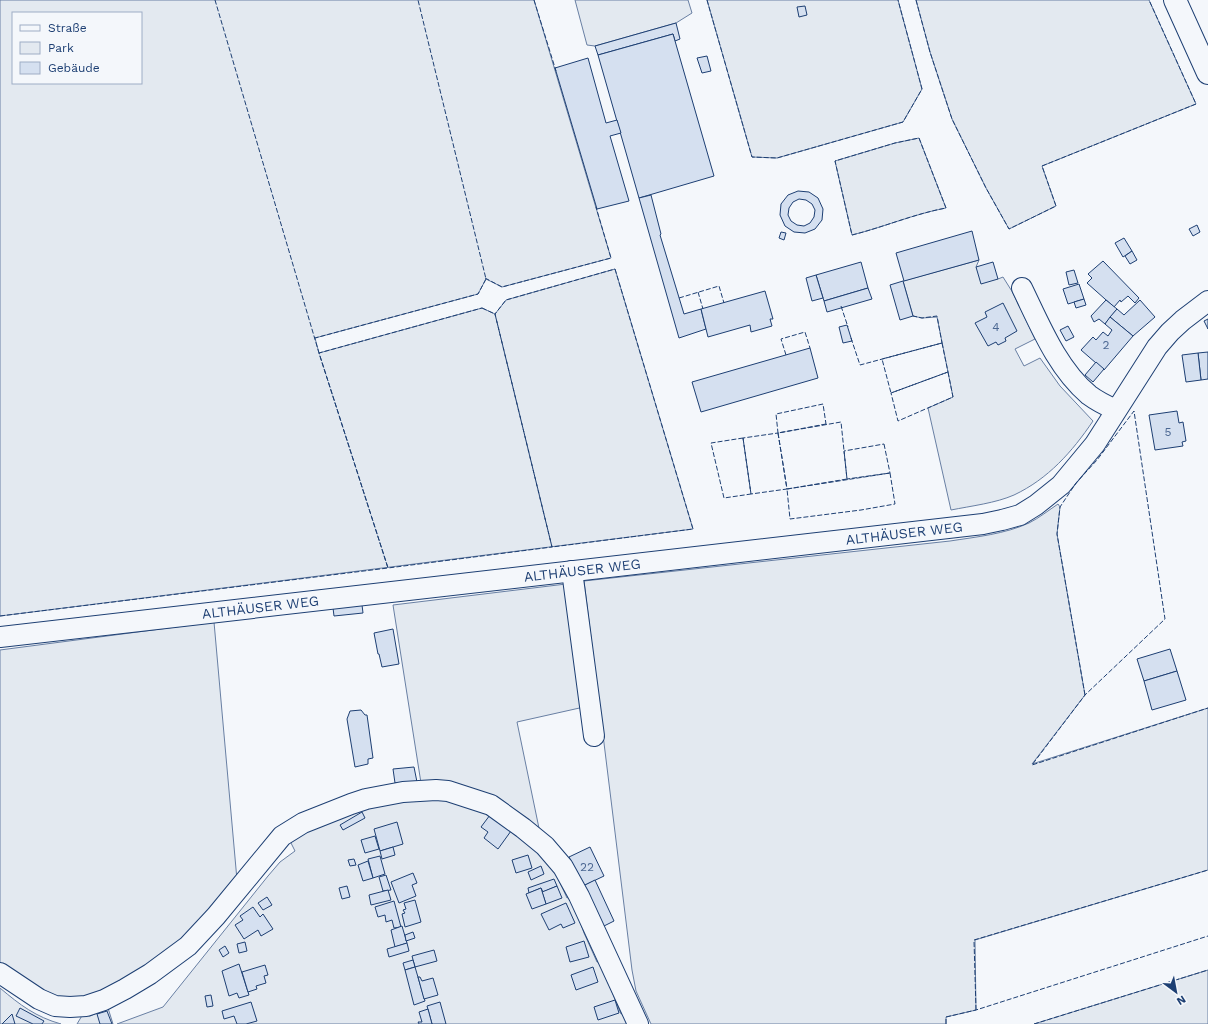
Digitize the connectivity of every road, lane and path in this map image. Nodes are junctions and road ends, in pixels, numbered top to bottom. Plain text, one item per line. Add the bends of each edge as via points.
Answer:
1 (1175, 0) edge
2 (1208, 73) edge
3 (1022, 288) dead end
4 (1208, 301) edge
5 (1116, 410) junction
6 (572, 571) junction
7 (0, 637) edge
8 (594, 736) dead end
9 (0, 973) edge
10 (638, 1024) edge

1 - 2 main road
3 - 5 street via 1059,360 1089,395
4 - 5 street, ALTHÄUSER WEG via 1170,332 1157,347
5 - 6 street, ALTHÄUSER WEG via 1095,444 1061,484 1020,515 983,524
6 - 7 street, ALTHÄUSER WEG
6 - 8 street
9 - 10 street via 39,999 55,1006 86,1006 104,1000 150,974 188,946 282,836 303,823 359,801 403,792 436,790 491,805 545,846 563,867

